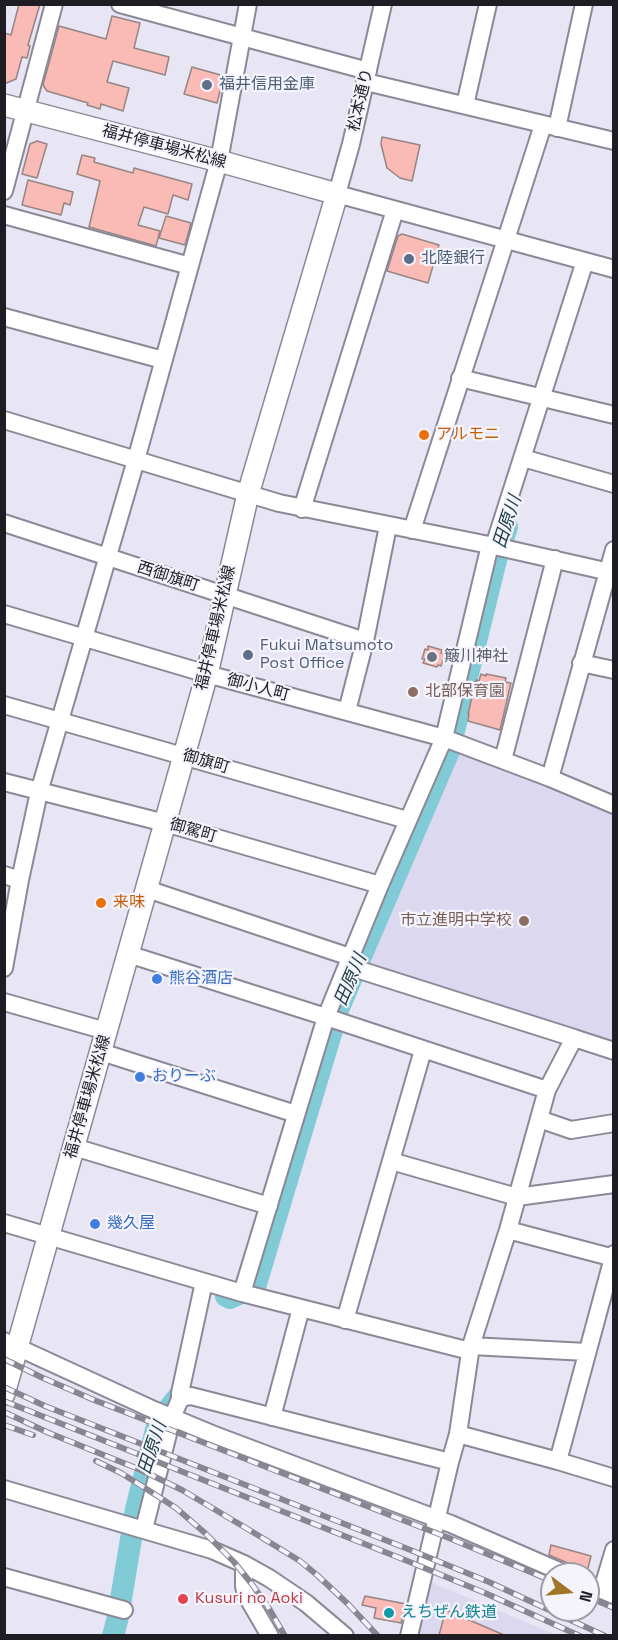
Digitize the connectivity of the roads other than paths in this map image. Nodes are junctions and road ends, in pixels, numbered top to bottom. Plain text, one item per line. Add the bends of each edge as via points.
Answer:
1 (54, 4) edge
2 (120, 4) edge
3 (248, 4) edge
4 (383, 4) edge
5 (488, 4) edge
6 (584, 4) edge
7 (142, 8) edge
8 (242, 38) junction
9 (367, 76) junction
10 (4, 105) edge
11 (465, 105) junction
12 (26, 111) junction
13 (550, 126) junction
14 (614, 141) edge
15 (219, 161) junction
16 (4, 191) edge
17 (337, 194) junction
18 (395, 210) junction
19 (4, 215) edge
20 (506, 239) junction
21 (585, 261) junction
22 (613, 265) edge
23 (190, 266) junction
24 (4, 317) edge
25 (163, 360) junction
26 (460, 378) junction
27 (542, 397) junction
28 (614, 415) edge
29 (4, 420) edge
30 (523, 458) junction
31 (136, 460) junction
32 (614, 484) edge
33 (248, 494) junction
34 (302, 509) junction
35 (4, 523) edge
36 (388, 526) junction
37 (412, 530) junction
38 (492, 545) junction
39 (614, 550) edge
40 (107, 557) junction
41 (555, 559) junction
42 (611, 573) edge
43 (225, 595) junction
44 (4, 614) edge
45 (83, 638) junction
46 (365, 641) junction
47 (581, 663) junction
48 (614, 670) edge
49 (207, 674) junction
50 (4, 705) edge
51 (347, 711) junction
52 (60, 721) junction
53 (444, 738) junction
54 (184, 756) junction
55 (503, 760) junction
56 (550, 778) junction
57 (4, 782) edge
58 (39, 792) junction
59 (614, 805) edge
60 (407, 820) junction
61 (165, 823) junction
62 (12, 878) edge
63 (380, 885) junction
64 (147, 889) junction
65 (128, 954) junction
66 (348, 961) junction
67 (4, 968) edge
68 (4, 1002) edge
69 (326, 1017) junction
70 (106, 1031) junction
71 (574, 1038) junction
72 (423, 1050) junction
73 (614, 1051) edge
74 (101, 1052) junction
75 (547, 1090) junction
76 (297, 1114) junction
77 (539, 1119) junction
78 (614, 1123) edge
79 (74, 1148) junction
80 (391, 1161) junction
81 (614, 1184) edge
82 (517, 1197) junction
83 (269, 1206) junction
84 (4, 1223) edge
85 (508, 1230) junction
86 (49, 1235) junction
87 (613, 1256) edge
88 (204, 1282) junction
89 (243, 1293) junction
90 (301, 1308) junction
91 (345, 1320) junction
92 (11, 1344) edge
93 (471, 1349) junction
94 (587, 1352) junction
95 (4, 1394) edge
96 (180, 1399) junction
97 (273, 1417) junction
98 (172, 1418) junction
99 (458, 1434) junction
100 (558, 1461) junction
101 (450, 1462) junction
102 (614, 1478) edge
103 (4, 1489) edge
104 (437, 1519) junction
105 (144, 1530) junction
106 (614, 1550) edge
107 (540, 1563) edge
108 (244, 1564) junction
109 (4, 1577) edge
110 (601, 1589) edge
111 (124, 1610) dead end
112 (270, 1635) edge
113 (345, 1635) edge
114 (409, 1635) edge

1 - 12 street
2 - 7 street
3 - 8 street
4 - 9 street, 松本通り
5 - 11 street
6 - 13 street
7 - 8 street
8 - 9 street
8 - 15 street
9 - 11 street
9 - 17 street, 松本通り
10 - 12 main road, 福井停車場米松線
11 - 13 street
12 - 15 main road, 福井停車場米松線
12 - 16 street
13 - 14 street
13 - 20 street
15 - 17 main road, 福井停車場米松線
15 - 23 street
17 - 18 street
17 - 33 main road, 福井停車場米松線
18 - 20 street
18 - 34 street
19 - 23 street
20 - 21 street
20 - 26 street
21 - 22 street
21 - 27 street
23 - 25 street
24 - 25 street
25 - 31 street
26 - 27 street
26 - 37 street
27 - 28 street
27 - 30 street
29 - 31 street
30 - 32 street
30 - 38 street
31 - 33 street
31 - 40 street
33 - 34 street
33 - 43 main road, 福井停車場米松線
34 - 36 street
35 - 40 street, 西御旗町
36 - 37 street
36 - 46 street
37 - 38 street
38 - 41 street
38 - 53 street
39 - 42 street
40 - 43 street, 西御旗町
40 - 45 street
41 - 42 street
41 - 55 street
42 - 47 street
43 - 46 street, 西御旗町
43 - 49 main road, 福井停車場米松線
44 - 45 street, 御小人町
45 - 49 street, 御小人町
45 - 52 street
46 - 51 street
47 - 48 street
47 - 56 street
49 - 51 street, 御小人町
49 - 54 main road, 福井停車場米松線
50 - 52 street, 御旗町
51 - 53 street, 御小人町
52 - 54 street, 御旗町
52 - 58 street
53 - 55 street, 御小人町
53 - 60 street
54 - 60 street, 御旗町
54 - 61 main road, 福井停車場米松線
55 - 56 street, 御小人町
56 - 59 street, 御小人町
57 - 58 street, 御駕町
58 - 61 street, 御駕町
58 - 62 street
60 - 63 street
61 - 63 street, 御駕町
61 - 64 main road, 福井停車場米松線
62 - 67 street
63 - 66 street
64 - 65 main road, 福井停車場米松線
64 - 66 street
65 - 69 street
65 - 70 main road, 福井停車場米松線
66 - 69 street
66 - 71 street
68 - 70 street
69 - 72 street
69 - 76 street
70 - 74 main road, 福井停車場米松線
71 - 73 street
71 - 75 street
72 - 75 street
72 - 80 street
74 - 76 street
74 - 79 main road, 福井停車場米松線
75 - 77 street
76 - 83 street
77 - 78 street via 571,1130
77 - 82 street
79 - 83 street
79 - 86 main road, 福井停車場米松線
80 - 82 street
80 - 91 street
81 - 82 street
82 - 85 street
83 - 89 street
84 - 86 street
85 - 87 street
85 - 93 street
86 - 88 street
86 - 92 main road, 福井停車場米松線
87 - 94 street
88 - 89 street
88 - 96 street
89 - 90 street
90 - 91 street
90 - 97 street
91 - 93 street
92 - 95 main road, 福井停車場米松線
92 - 98 street
93 - 94 street
93 - 99 street
94 - 100 street
96 - 97 street via 191,1396
96 - 98 street
97 - 101 street
98 - 104 street
98 - 105 street
99 - 100 street
99 - 101 street
100 - 102 street
101 - 104 street
103 - 105 street
104 - 107 street
104 - 114 street
105 - 108 street
106 - 110 street
108 - 112 street via 246,1595
108 - 113 street via 306,1603
109 - 111 street

